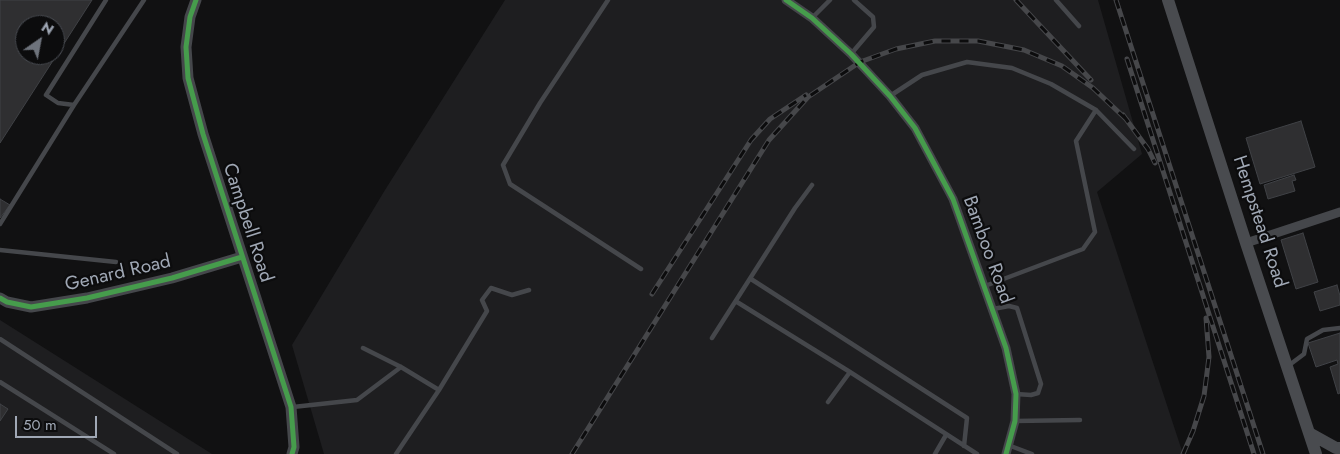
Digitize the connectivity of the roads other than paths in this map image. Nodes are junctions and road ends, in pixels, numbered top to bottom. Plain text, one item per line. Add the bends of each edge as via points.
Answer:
1 (106, 0) edge
2 (144, 0) edge
3 (196, 0) edge
4 (608, 0) edge
5 (830, 0) edge
6 (854, 0) edge
7 (1056, 0) edge
8 (1168, 0) edge
9 (792, 2) edge
10 (812, 18) junction
11 (1079, 26) dead end
12 (851, 54) junction
13 (890, 96) junction
14 (74, 105) junction
15 (1096, 110) junction
16 (1134, 149) dead end
17 (812, 185) dead end
18 (1340, 212) edge
19 (0, 224) edge
20 (1246, 243) junction
21 (0, 250) edge
22 (242, 256) junction
23 (116, 262) dead end
24 (641, 269) dead end
25 (751, 279) junction
26 (985, 286) junction
27 (529, 290) dead end
28 (0, 298) edge
29 (737, 302) junction
30 (993, 309) junction
31 (1340, 328) edge
32 (712, 338) dead end
33 (0, 340) edge
34 (363, 348) dead end
35 (402, 367) junction
36 (1287, 367) junction
37 (850, 372) junction
38 (0, 382) edge
39 (439, 390) junction
40 (1016, 394) junction
41 (828, 402) dead end
42 (291, 407) junction
43 (1080, 420) dead end
44 (1015, 421) junction
45 (1309, 433) junction
46 (946, 434) junction
47 (964, 446) junction
48 (1340, 448) edge
49 (1007, 449) edge
50 (114, 454) edge
51 (178, 454) edge
52 (292, 454) edge
53 (396, 454) edge
54 (935, 454) edge
55 (977, 454) edge
56 (1032, 454) edge
57 (1316, 454) edge

1 - 14 lane via 46,95 58,103
2 - 14 lane
3 - 22 street, Campbell Road via 186,47 188,78
4 - 24 lane via 503,165 510,184
5 - 10 lane
6 - 12 lane via 873,17 874,28
7 - 11 lane
8 - 20 main road, Hempstead Road
9 - 10 street, Bamboo Road
10 - 12 street, Bamboo Road
12 - 13 street, Bamboo Road
13 - 15 lane via 922,75 967,62 1012,68 1052,84
13 - 26 street, Bamboo Road via 915,128 953,199
14 - 19 lane
15 - 16 lane
15 - 26 lane via 1076,141 1095,232 1083,249
17 - 25 lane
18 - 20 street
20 - 36 main road, Hempstead Road
21 - 23 lane
22 - 28 street, Genard Road via 172,278 87,298 31,307
22 - 42 street, Campbell Road
25 - 29 lane
25 - 47 lane via 968,418
26 - 30 street, Bamboo Road
27 - 39 lane via 512,295 491,288 482,300 487,311
29 - 32 lane
29 - 37 lane
30 - 40 street, Bamboo Road
30 - 40 lane via 1018,308 1041,384 1038,393
31 - 36 lane via 1322,330 1307,339 1304,354
33 - 51 lane
34 - 35 lane
35 - 39 lane
35 - 42 lane via 357,400
36 - 45 main road, Hempstead Road
37 - 41 lane
37 - 46 lane
38 - 50 lane
39 - 53 lane
40 - 44 street, Bamboo Road
42 - 52 street, Campbell Road
43 - 44 lane
44 - 49 street, Bamboo Road
45 - 48 main road
45 - 57 main road, Hempstead Road
46 - 47 lane
46 - 54 lane
47 - 55 lane
49 - 56 lane

